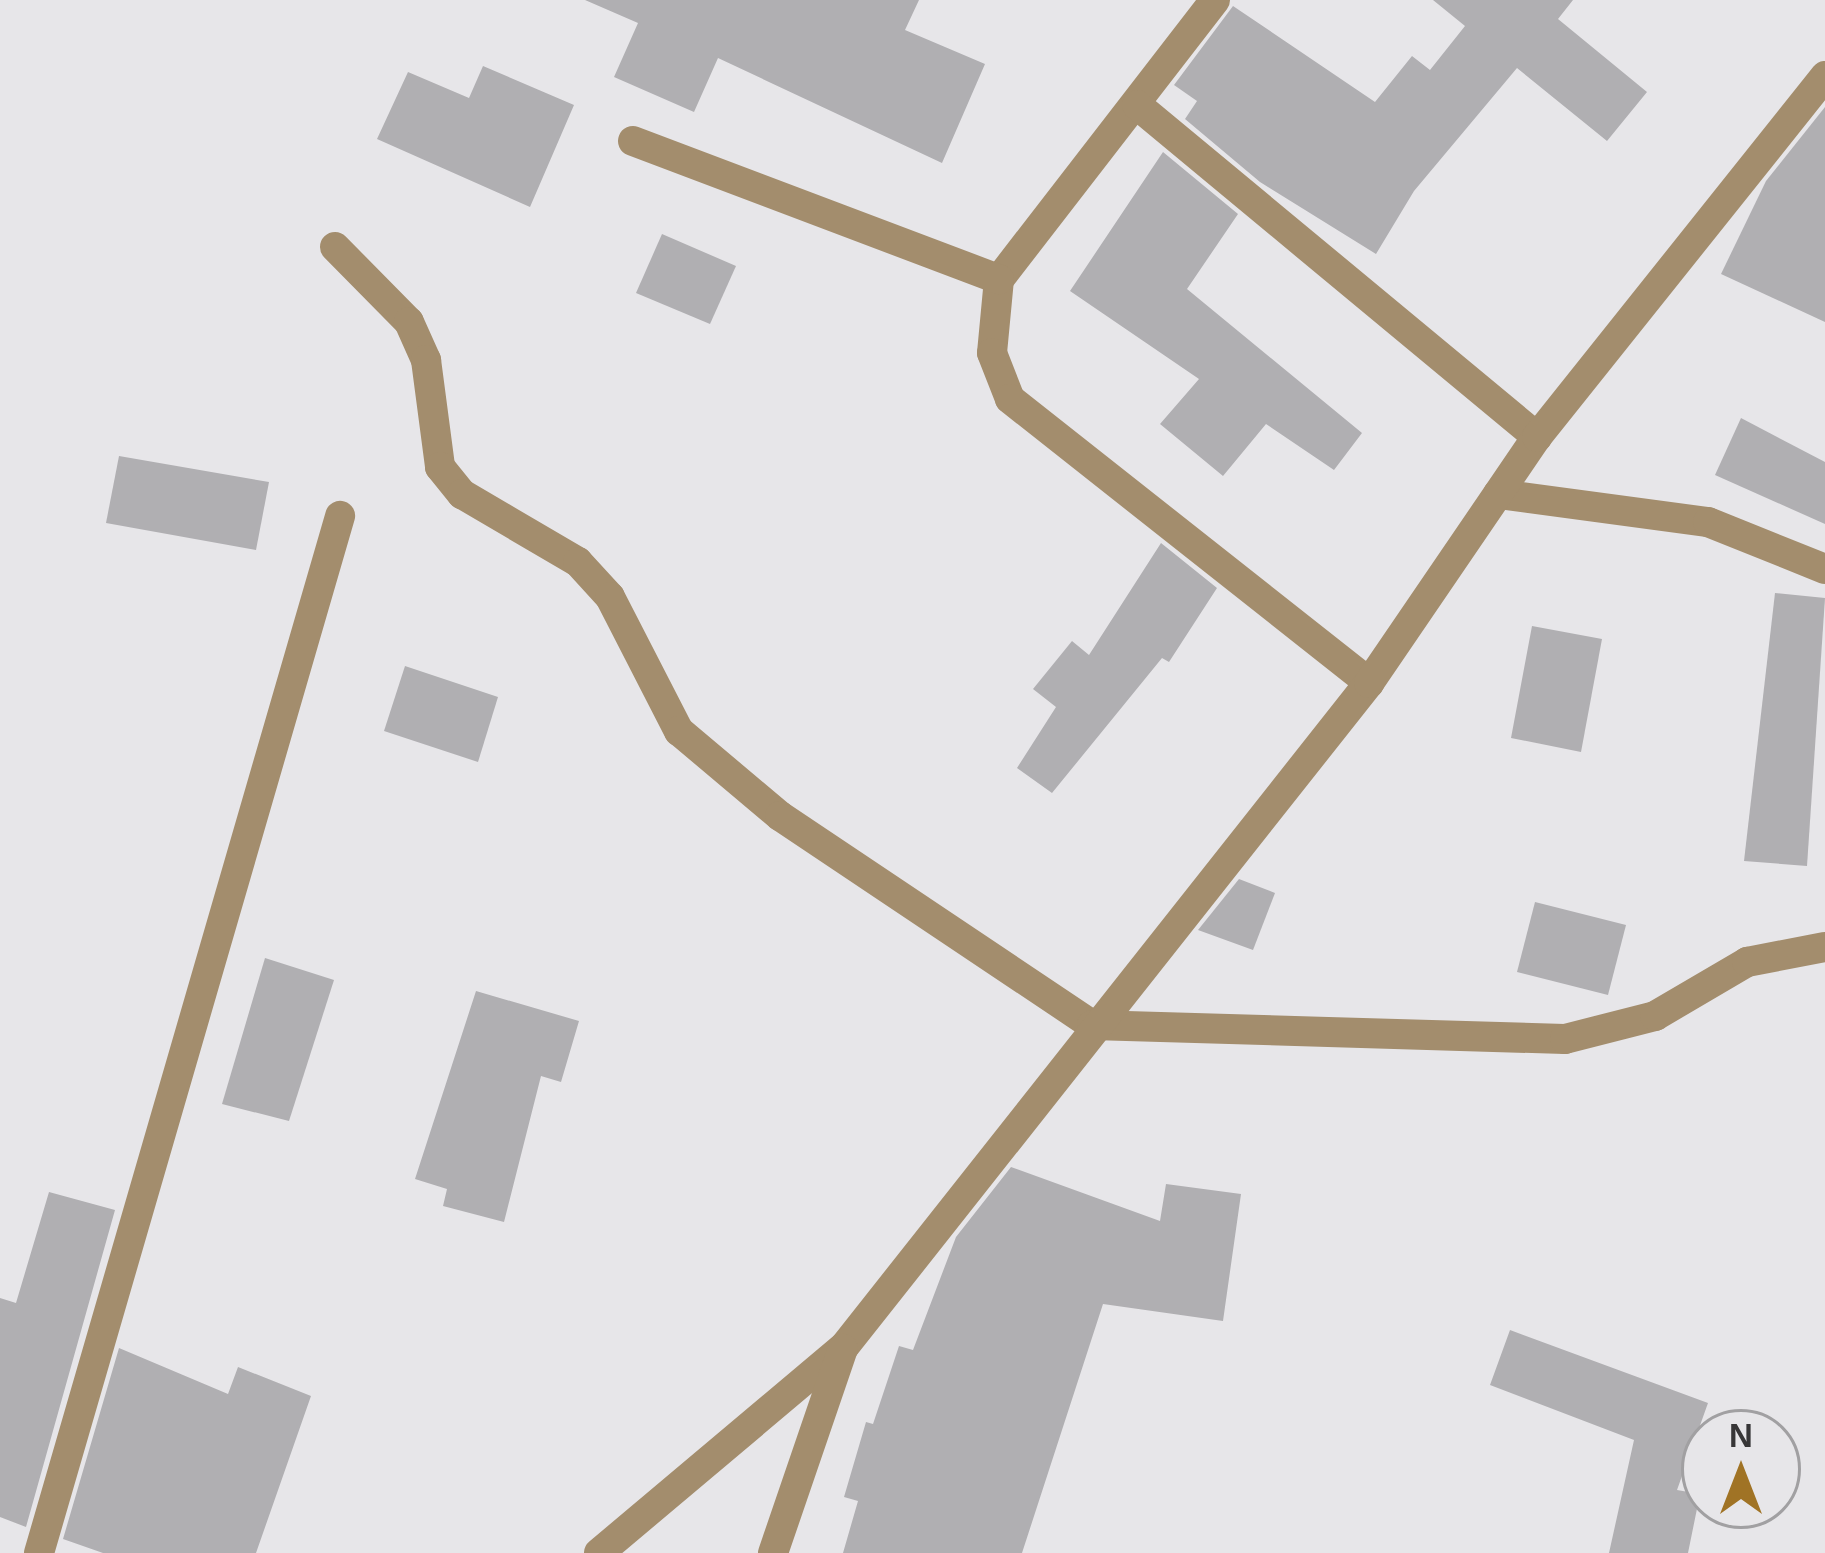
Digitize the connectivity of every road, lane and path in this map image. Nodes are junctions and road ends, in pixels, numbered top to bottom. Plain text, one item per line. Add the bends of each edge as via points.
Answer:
1 (1215, 0) edge
2 (1825, 76) edge
3 (1137, 105) junction
4 (633, 141) dead end
5 (335, 247) dead end
6 (999, 279) junction
7 (1537, 437) junction
8 (1498, 494) junction
9 (340, 516) dead end
10 (1825, 569) edge
11 (1369, 682) junction
12 (1825, 946) edge
13 (1092, 1025) junction
14 (844, 1347) junction
15 (39, 1553) edge
16 (599, 1553) edge
17 (772, 1553) edge

1 - 3 street
2 - 7 street
3 - 6 street
3 - 7 street
4 - 6 street
5 - 13 street via 409,322 426,360 440,467 462,494 578,562 610,597 679,731 780,817
6 - 11 street via 992,353 1010,398
7 - 8 street
8 - 10 street via 1708,522
8 - 11 street
9 - 15 street
11 - 13 street
12 - 13 street via 1747,962 1655,1016 1565,1039
13 - 14 street
14 - 16 street
14 - 17 street

